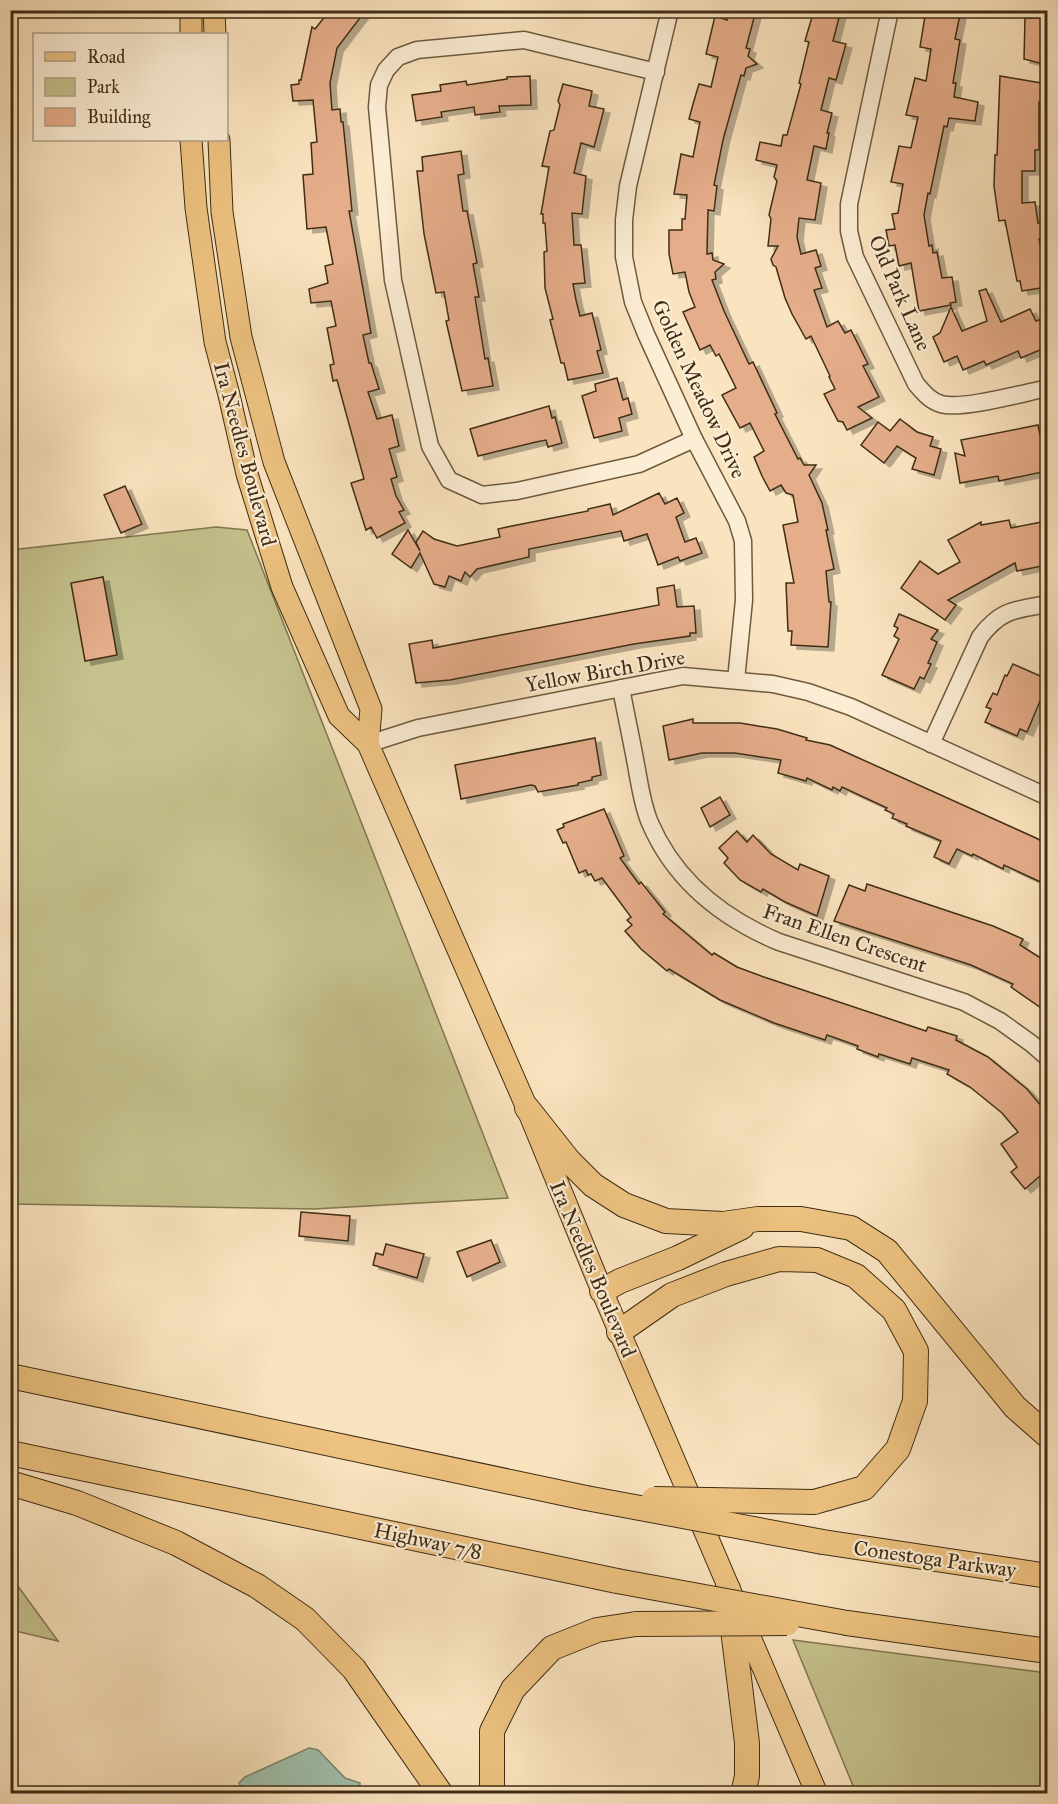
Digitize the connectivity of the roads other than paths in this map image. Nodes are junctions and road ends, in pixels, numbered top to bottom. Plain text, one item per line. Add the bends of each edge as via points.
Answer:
1 (191, 10) edge
2 (214, 10) edge
3 (670, 10) edge
4 (890, 10) edge
5 (191, 33) edge
6 (215, 33) edge
7 (656, 72) junction
8 (191, 141) edge
9 (219, 141) edge
10 (1047, 388) edge
11 (694, 439) junction
12 (1047, 604) edge
13 (736, 680) junction
14 (621, 688) junction
15 (368, 744) junction
16 (931, 744) junction
17 (1047, 797) edge
18 (1047, 1058) edge
19 (527, 1108) junction
20 (758, 1219) junction
21 (602, 1292) junction
22 (619, 1332) junction
23 (10, 1376) edge
24 (1047, 1436) edge
25 (10, 1453) edge
26 (10, 1483) edge
27 (586, 1498) junction
28 (1047, 1575) edge
29 (728, 1589) junction
30 (847, 1623) junction
31 (1047, 1651) edge
32 (441, 1794) edge
33 (492, 1794) edge
34 (743, 1794) edge
35 (817, 1794) edge

1 - 5 main road
2 - 6 main road
3 - 7 street, Golden Meadow Drive
4 - 10 street, Old Park Lane via 849,204 849,231 855,257 916,384 926,396 940,404 957,406
7 - 11 street, Golden Meadow Drive via 628,186 624,257 633,302
7 - 11 street via 524,40 417,50 398,57 379,85 377,107 393,280 430,446 449,480 482,495 517,491 639,464
8 - 15 main road, Ira Needles Boulevard via 215,342 247,474 282,587 339,716
9 - 15 main road, Ira Needles Boulevard via 222,212 241,337 274,462 371,709
11 - 13 street, Golden Meadow Drive via 744,542 744,600
12 - 16 street via 1005,612 990,624 980,637
13 - 14 street, Yellow Birch Drive via 683,676
13 - 16 street, Yellow Birch Drive via 808,692
14 - 15 street, Yellow Birch Drive via 418,728
14 - 18 street, Fran Ellen Crescent via 650,822 678,869 709,901 750,930 779,942 964,1002 1000,1021
15 - 19 main road, Ira Needles Boulevard
16 - 17 street, Yellow Birch Drive
19 - 20 highway via 569,1161 593,1185 624,1206 666,1221 723,1224
19 - 21 main road, Ira Needles Boulevard
20 - 21 highway
20 - 24 highway via 801,1219 850,1228 887,1251 1015,1407
21 - 22 main road, Ira Needles Boulevard
22 - 27 highway, bridge via 672,1295 726,1274 779,1259 817,1260 856,1276 894,1310 916,1351 915,1401 897,1449 864,1488 814,1502
22 - 29 main road, Ira Needles Boulevard
23 - 27 highway
25 - 30 highway, Highway 7/8, bridge via 617,1581
26 - 32 highway via 77,1503 176,1543 257,1586 305,1619 354,1670
27 - 28 highway, Conestoga Parkway, bridge via 823,1542
29 - 34 highway via 747,1743
29 - 35 main road, Ira Needles Boulevard
30 - 31 highway
30 - 33 highway, bridge via 636,1624 597,1630 552,1648 513,1689 492,1731

